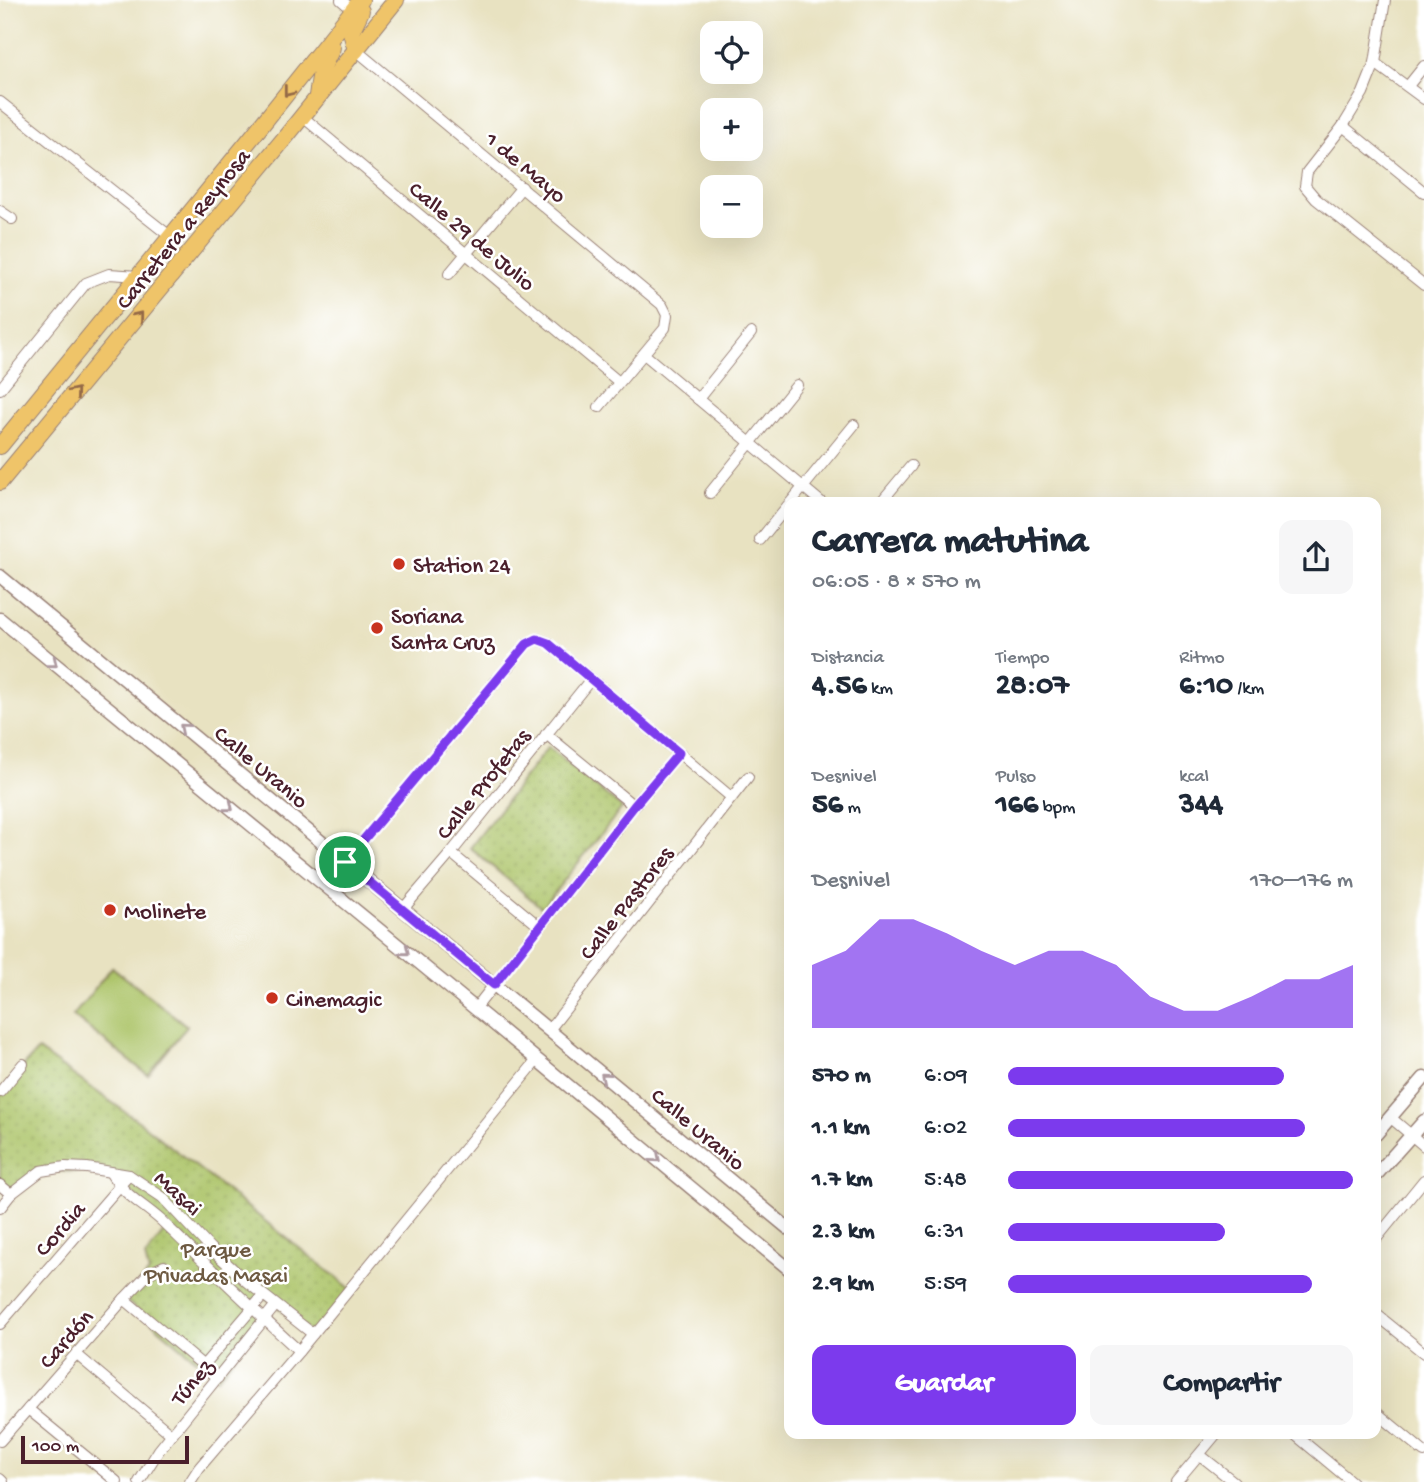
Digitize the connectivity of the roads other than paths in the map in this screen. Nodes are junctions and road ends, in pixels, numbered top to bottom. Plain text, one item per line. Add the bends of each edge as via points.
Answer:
1 (368, 0) edge
2 (396, 0) edge
3 (1385, 0) edge
4 (352, 3) edge
5 (340, 27) junction
6 (356, 50) junction
7 (1375, 63) junction
8 (1424, 66) edge
9 (1408, 86) junction
10 (316, 99) junction
11 (1424, 99) edge
12 (0, 102) edge
13 (303, 117) junction
14 (1343, 126) junction
15 (253, 137) junction
16 (285, 139) junction
17 (522, 187) junction
18 (1424, 192) edge
19 (0, 211) edge
20 (12, 219) dead end
21 (171, 237) junction
22 (466, 254) junction
23 (450, 274) dead end
24 (139, 276) junction
25 (1424, 285) edge
26 (751, 333) dead end
27 (644, 355) junction
28 (72, 357) junction
29 (619, 382) junction
30 (797, 385) dead end
31 (0, 389) edge
32 (698, 399) junction
33 (599, 407) dead end
34 (51, 421) junction
35 (854, 425) dead end
36 (749, 443) junction
37 (0, 446) edge
38 (911, 467) dead end
39 (0, 482) edge
40 (803, 487) junction
41 (710, 493) dead end
42 (795, 497) edge
43 (815, 497) edge
44 (885, 497) edge
45 (784, 510) edge
46 (760, 540) dead end
47 (0, 576) edge
48 (0, 619) edge
49 (591, 680) junction
50 (546, 734) junction
51 (679, 753) junction
52 (748, 777) dead end
53 (732, 797) junction
54 (634, 806) junction
55 (451, 853) junction
56 (345, 862) junction
57 (325, 886) junction
58 (403, 909) junction
59 (539, 926) junction
60 (494, 985) junction
61 (475, 1009) junction
62 (549, 1030) junction
63 (537, 1060) junction
64 (23, 1064) dead end
65 (1424, 1078) edge
66 (0, 1092) edge
67 (1390, 1117) junction
68 (1424, 1121) edge
69 (1381, 1128) edge
70 (1411, 1134) junction
71 (1424, 1146) edge
72 (1381, 1169) edge
73 (110, 1172) junction
74 (129, 1175) junction
75 (1424, 1180) edge
76 (0, 1185) edge
77 (120, 1189) junction
78 (11, 1194) junction
79 (0, 1208) edge
80 (179, 1214) junction
81 (784, 1225) edge
82 (168, 1227) junction
83 (1381, 1233) edge
84 (784, 1265) edge
85 (163, 1266) dead end
86 (263, 1296) junction
87 (124, 1298) junction
88 (275, 1306) junction
89 (252, 1310) junction
90 (1381, 1318) edge
91 (264, 1320) junction
92 (0, 1324) edge
93 (313, 1334) junction
94 (299, 1351) junction
95 (1424, 1353) edge
96 (76, 1354) junction
97 (204, 1366) junction
98 (218, 1378) junction
99 (28, 1409) junction
100 (1381, 1416) edge
101 (172, 1434) junction
102 (1212, 1439) edge
103 (1300, 1439) edge
104 (0, 1441) edge
105 (1424, 1452) edge
106 (1200, 1455) junction
107 (117, 1482) edge
108 (139, 1482) edge
109 (190, 1482) edge
110 (1176, 1482) edge
111 (1234, 1482) edge
112 (1352, 1482) edge

1 - 6 main road via 353,24
2 - 6 main road, Carretera a Reynosa
3 - 7 street
4 - 5 main road, Carretera a Reynosa
5 - 10 main road via 321,71
5 -> 15 main road, Carretera a Reynosa
6 - 10 main road, Carretera a Reynosa
6 - 17 street, 1 de Mayo
7 - 9 street
7 - 14 street
8 - 9 street
9 - 11 street
10 - 13 main road, Carretera a Reynosa
12 - 21 street
13 - 16 main road, Carretera a Reynosa
13 - 22 street, Calle 29 de Julio
14 - 18 street
14 - 25 street via 1307,172 1305,186
15 - 16 main road via 275,121
15 - 21 main road, Carretera a Reynosa
34 -> 16 main road, Carretera a Reynosa
17 - 22 street
17 - 27 street, 1 de Mayo via 662,305 667,315 665,328
19 - 20 street
21 - 24 main road, Carretera a Reynosa
22 - 23 street
22 - 29 street, Calle 29 de Julio
24 - 28 main road, Carretera a Reynosa
24 - 31 street via 110,274 86,283
26 - 32 street
27 - 29 street
27 - 32 street
28 - 34 main road via 50,396
28 - 37 main road, Carretera a Reynosa
29 - 33 street
30 - 36 street
32 - 36 street
34 - 39 main road, Carretera a Reynosa
35 - 40 street
36 - 40 street
36 - 41 street
38 - 44 street
40 - 42 street
40 - 43 street
45 - 46 street
56 -> 47 street, Calle Uranio
48 -> 57 street
49 - 50 street, Calle Profetas
49 - 51 street
49 - 56 street via 548,643 537,639 527,644
50 - 54 street
50 - 55 street, Calle Profetas
51 - 53 street
51 - 54 street
52 - 53 street, Calle Pastores
53 - 62 street, Calle Pastores
54 - 59 street
55 - 58 street, Calle Profetas
55 - 59 street
56 - 57 street
56 - 58 street, Calle Uranio
57 -> 61 street
58 - 60 street, Calle Uranio
59 - 60 street
60 - 61 street
60 - 62 street, Calle Uranio
61 - 63 street
81 -> 62 street, Calle Uranio
63 -> 84 street
63 - 93 street
64 - 66 street
65 - 67 street
67 - 69 street
67 - 70 street
68 - 70 street
70 - 71 street
70 - 72 street
73 - 74 street, Masai
73 - 77 street, Masai
73 - 78 street, Masai via 65,1167 41,1171
74 - 77 street, Cordia
74 - 80 street, Masai
75 - 83 street
76 - 78 street
77 - 82 street, Masai
77 - 92 street, Cordia
78 - 79 street, Masai
80 - 82 street
80 - 86 street, Masai
82 - 89 street, Masai
85 - 87 street, Cardón
86 - 88 street, Masai
86 - 89 street, Túnez
87 - 96 street, Cardón
87 - 97 street
88 - 91 street, Túnez
88 - 93 street, Masai
89 - 91 street, Masai
89 - 97 street, Túnez
90 - 95 street
91 - 94 street, Masai
91 - 98 street, Túnez
93 - 94 street
94 - 109 street
96 - 99 street, Cardón
96 - 101 street
97 - 98 street
98 - 101 street, Túnez
99 - 104 street, Cardón
99 - 107 street
100 - 105 street
101 - 108 street, Túnez
102 - 106 street
103 - 112 street
106 - 110 street
106 - 111 street

